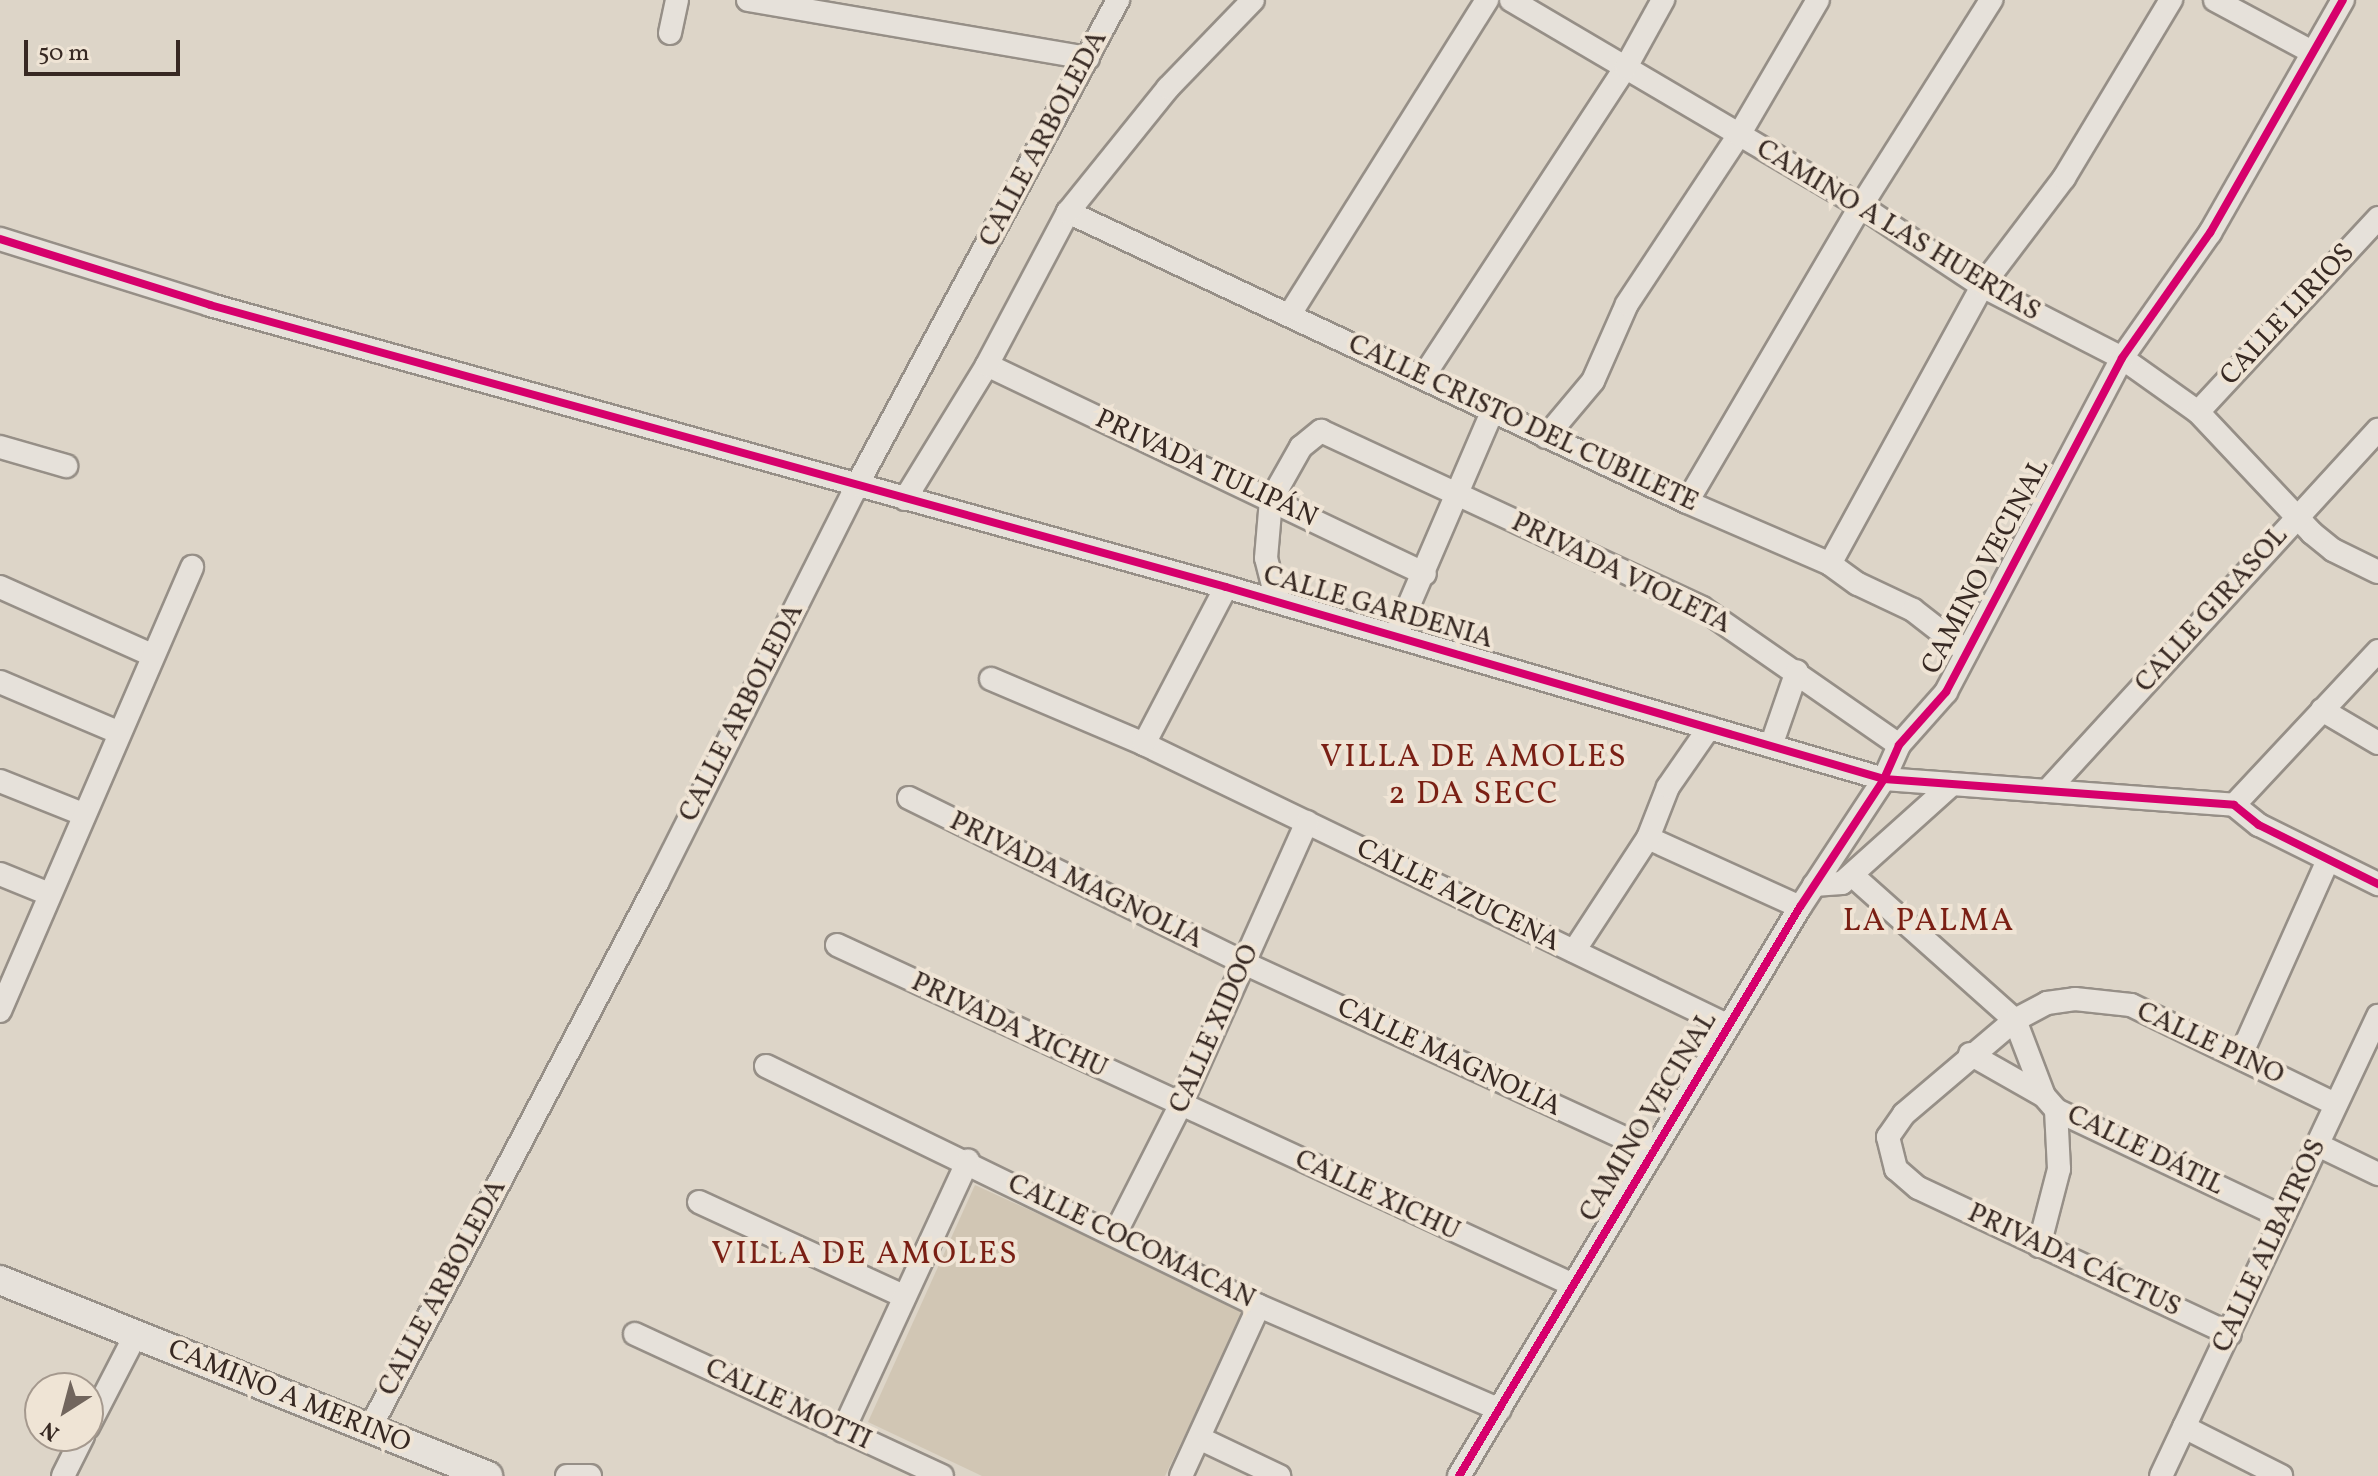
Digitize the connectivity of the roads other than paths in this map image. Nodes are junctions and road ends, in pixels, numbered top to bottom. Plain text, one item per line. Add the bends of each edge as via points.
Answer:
1 (677, 0) edge
2 (748, 0) edge
3 (1118, 0) edge
4 (1253, 0) edge
5 (1487, 0) edge
6 (1511, 0) edge
7 (1663, 0) edge
8 (1818, 0) edge
9 (1991, 0) edge
10 (2171, 0) edge
11 (2215, 0) edge
12 (2343, 0) edge
13 (670, 33) dead end
14 (2310, 51) junction
15 (1088, 58) junction
16 (1626, 67) junction
17 (1739, 135) junction
18 (1861, 206) junction
19 (1068, 212) junction
20 (2378, 218) edge
21 (0, 239) edge
22 (1982, 286) junction
23 (1290, 314) junction
24 (2122, 358) junction
25 (987, 365) junction
26 (1423, 377) junction
27 (1493, 410) junction
28 (2198, 412) junction
29 (2378, 430) edge
30 (1546, 437) junction
31 (0, 447) edge
32 (66, 466) dead end
33 (857, 485) junction
34 (1455, 494) junction
35 (905, 499) junction
36 (1271, 500) junction
37 (1687, 502) junction
38 (2298, 515) junction
39 (1830, 564) junction
40 (192, 567) dead end
41 (2378, 572) edge
42 (1425, 574) junction
43 (0, 587) edge
44 (1226, 587) junction
45 (1277, 601) junction
46 (1396, 635) junction
47 (2378, 651) edge
48 (1967, 652) junction
49 (152, 655) junction
50 (1797, 671) junction
51 (991, 679) dead end
52 (0, 682) edge
53 (2322, 710) junction
54 (1709, 728) junction
55 (120, 733) junction
56 (2378, 743) edge
57 (1144, 744) junction
58 (1899, 745) junction
59 (1771, 746) junction
60 (1884, 779) junction
61 (0, 781) edge
62 (1950, 786) junction
63 (2047, 791) junction
64 (909, 798) dead end
65 (2234, 805) junction
66 (83, 814) junction
67 (1307, 822) junction
68 (1648, 838) junction
69 (2328, 860) junction
70 (0, 874) edge
71 (1852, 875) junction
72 (2378, 884) edge
73 (1814, 885) junction
74 (49, 894) junction
75 (1800, 907) junction
76 (837, 945) dead end
77 (1574, 951) junction
78 (1244, 963) junction
79 (7, 976) edge
80 (0, 1011) edge
81 (2015, 1020) junction
82 (1729, 1026) junction
83 (2375, 1030) edge
84 (1970, 1054) junction
85 (2240, 1057) junction
86 (766, 1066) dead end
87 (2050, 1103) junction
88 (2335, 1104) junction
89 (1180, 1106) junction
90 (2318, 1145) junction
91 (1654, 1152) junction
92 (968, 1161) junction
93 (2378, 1174) edge
94 (1918, 1188) joint
95 (699, 1202) dead end
96 (2282, 1217) junction
97 (1116, 1232) junction
98 (2039, 1246) junction
99 (0, 1280) edge
100 (1573, 1285) junction
101 (903, 1296) junction
102 (1259, 1306) junction
103 (635, 1334) dead end
104 (2230, 1334) junction
105 (135, 1336) junction
106 (104, 1396) edge
107 (1500, 1410) junction
108 (2184, 1427) junction
109 (370, 1428) junction
110 (843, 1431) junction
111 (1199, 1438) junction
112 (75, 1452) edge
113 (434, 1466) edge
114 (63, 1476) edge
115 (488, 1476) edge
116 (567, 1476) edge
117 (590, 1476) edge
118 (942, 1476) edge
119 (1181, 1476) edge
120 (1279, 1476) edge
121 (1459, 1476) edge
122 (2161, 1476) edge
123 (2281, 1476) edge

1 - 13 street
2 - 15 street
3 - 15 street, CALLE ARBOLEDA
4 - 19 street via 1168,88
5 - 23 street
6 - 16 street, CAMINO A LAS HUERTAS
7 - 16 street
8 - 17 street
9 - 18 street
10 - 22 street via 2064,178
11 - 14 street
12 - 14 street, CAMINO VECINAL
14 - 24 street, CAMINO VECINAL via 2210,233
15 - 33 street, CALLE ARBOLEDA
16 - 17 street, CAMINO A LAS HUERTAS
16 - 26 street
17 - 18 street, CAMINO A LAS HUERTAS
17 - 30 street via 1627,304 1593,381
18 - 22 street, CAMINO A LAS HUERTAS
18 - 37 street
19 - 23 street, CALLE CRISTO DEL CUBILETE
19 - 25 street
20 - 28 street, CALLE LIRIOS
21 - 33 street, CALLE GARDENIA via 210,305
22 - 24 street, CAMINO A LAS HUERTAS
22 - 39 street
23 - 26 street, CALLE CRISTO DEL CUBILETE
24 - 28 street, CAMINO A LAS HUERTAS
24 - 48 street, CAMINO VECINAL
25 - 35 street
25 - 36 street, PRIVADA TULIPÁN
26 - 27 street, CALLE CRISTO DEL CUBILETE
27 - 30 street, CALLE CRISTO DEL CUBILETE
27 - 34 street
28 - 38 street, CAMINO A LAS HUERTAS
29 - 38 street, CALLE GIRASOL
30 - 37 street, CALLE CRISTO DEL CUBILETE
31 - 32 street
33 - 35 street, CALLE GARDENIA
33 - 109 street, CALLE ARBOLEDA via 657,883
34 - 36 street, PRIVADA VIOLETA via 1341,438 1313,434
34 - 42 street
34 - 50 street, PRIVADA VIOLETA via 1702,608
35 - 44 street, CALLE GARDENIA
36 - 42 street, PRIVADA TULIPÁN
36 - 45 street via 1266,558
37 - 39 street, CALLE CRISTO DEL CUBILETE
38 - 41 street, CAMINO A LAS HUERTAS via 2333,550
38 - 63 street, CALLE GIRASOL
39 - 48 street, CALLE CRISTO DEL CUBILETE via 1913,610
40 - 49 street
42 - 46 street
43 - 49 street
44 - 45 street, CALLE GARDENIA
44 - 57 street
45 - 46 street, CALLE GARDENIA
46 - 54 street, CALLE GARDENIA
47 - 53 street
48 - 58 street, CAMINO VECINAL via 1946,692
49 - 55 street
50 - 58 street, PRIVADA VIOLETA
50 - 59 street
51 - 57 street, CALLE AZUCENA
52 - 55 street
53 - 56 street
53 - 65 street
54 - 59 street, CALLE GARDENIA
54 - 68 street via 1668,787
55 - 66 street
57 - 67 street, CALLE AZUCENA
58 - 60 street, CAMINO VECINAL
59 - 60 street, CALLE GARDENIA
60 - 62 street, CALLE GARDENIA
60 - 73 street, CAMINO VECINAL
61 - 66 street
62 - 63 street, CALLE GARDENIA
62 - 71 street
63 - 65 street, CALLE GARDENIA
64 - 78 street, PRIVADA MAGNOLIA
65 - 69 street via 2259,825
66 - 74 street
67 - 77 street, CALLE AZUCENA
67 - 78 street, CALLE XIDOO
68 - 75 street
68 - 77 street
69 - 72 street
69 - 85 street
70 - 74 street
71 - 73 street via 1831,886
71 - 81 street
73 - 75 street, CAMINO VECINAL
74 - 79 street
75 - 82 street, CAMINO VECINAL
76 - 89 street, PRIVADA XICHU
77 - 82 street, CALLE AZUCENA
78 - 89 street, CALLE XIDOO
78 - 91 street, CALLE MAGNOLIA
79 - 80 street
81 - 84 street, CALLE PINO
81 - 85 street, CALLE PINO via 2047,1003 2075,999 2131,1005
81 - 87 street
82 - 91 street, CAMINO VECINAL
83 - 88 street, CALLE ALBATROS
84 - 87 street, CALLE DÁTIL
84 - 94 street, CALLE PINO via 1904,1114 1888,1137 1896,1169
85 - 88 street, CALLE PINO
86 - 92 street, CALLE COCOMACAN
87 - 96 street, CALLE DÁTIL
87 - 98 street via 2059,1169
88 - 90 street, CALLE ALBATROS
89 - 97 street, CALLE XIDOO
89 - 100 street, CALLE XICHU
90 - 93 street
90 - 96 street, CALLE ALBATROS
91 - 100 street, CAMINO VECINAL
92 - 97 street, CALLE COCOMACAN
92 - 101 street
94 - 98 street, PRIVADA CÁCTUS
95 - 101 street
96 - 104 street, CALLE ALBATROS
97 - 102 street, CALLE COCOMACAN
98 - 104 street, PRIVADA CÁCTUS
99 - 105 street, CAMINO A MERINO
100 - 107 street, CAMINO VECINAL
101 - 110 street
102 - 107 street, CALLE COCOMACAN
102 - 111 street
103 - 110 street, CALLE MOTTI
104 - 108 street, CALLE ALBATROS
105 - 106 street
105 - 109 street, CAMINO A MERINO
107 - 121 street, CAMINO VECINAL
108 - 122 street, CALLE ALBATROS
108 - 123 street
109 - 113 street, CAMINO A MERINO
110 - 118 street, CALLE MOTTI
111 - 119 street
111 - 120 street
112 - 114 street
113 - 115 street, CAMINO A MERINO
116 - 117 street

